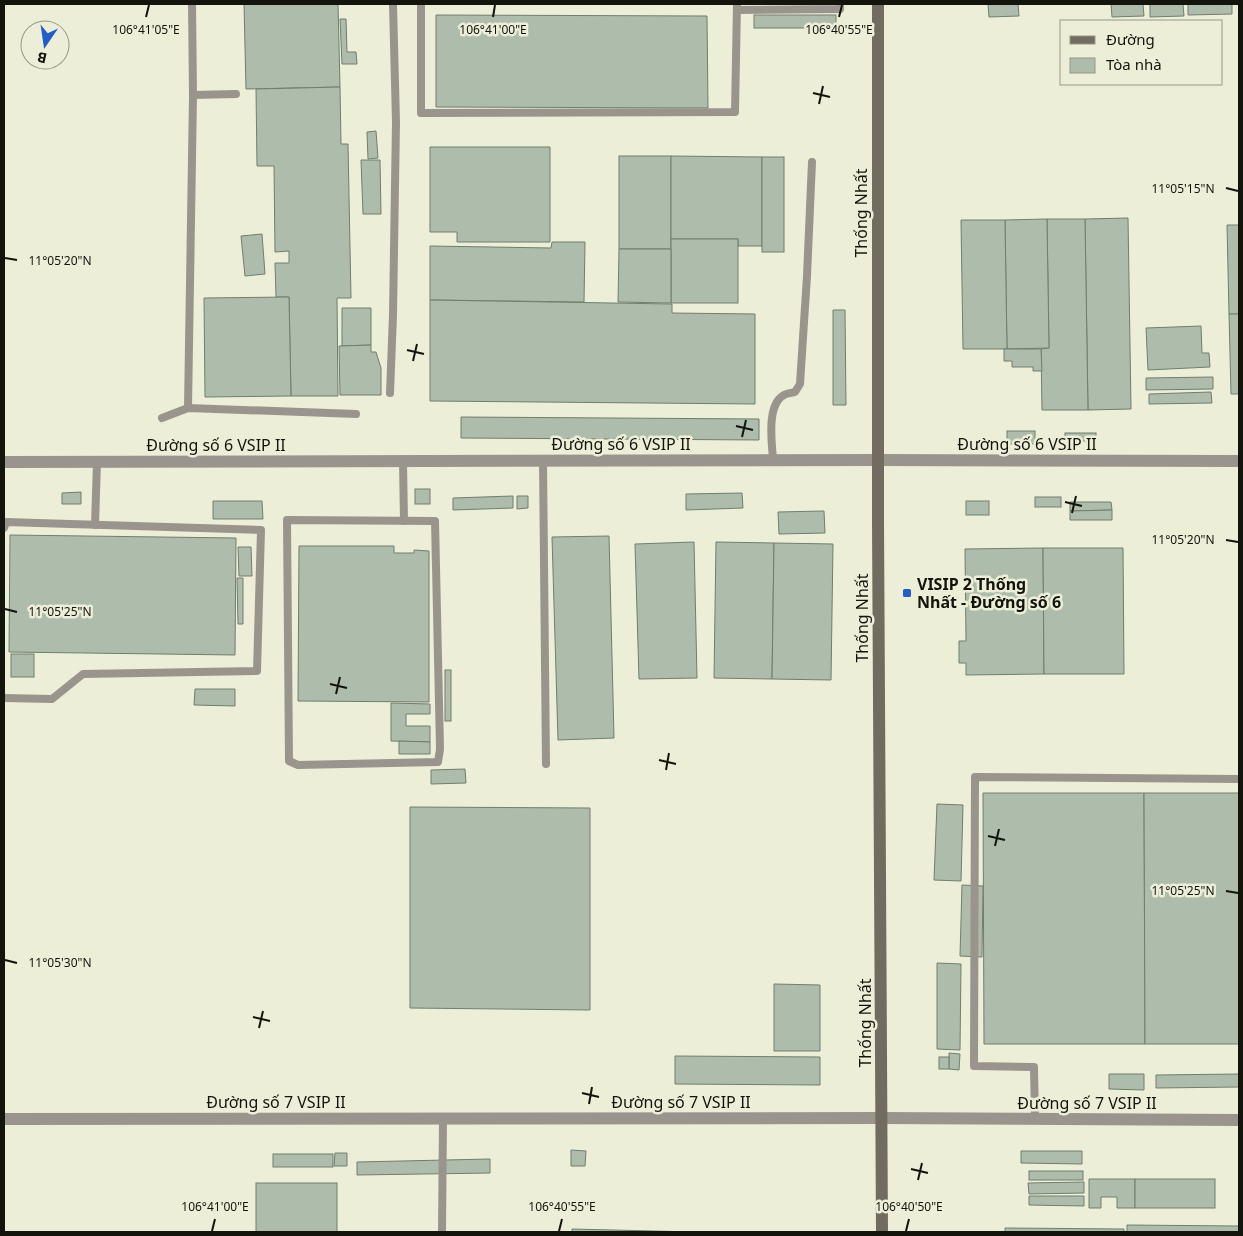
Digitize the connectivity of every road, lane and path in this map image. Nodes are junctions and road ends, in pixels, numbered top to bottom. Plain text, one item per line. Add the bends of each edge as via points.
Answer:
1 (192, 4) edge
2 (393, 4) edge
3 (420, 4) edge
4 (840, 4) edge
5 (878, 4) edge
6 (737, 7) edge
7 (236, 94) dead end
8 (193, 95) junction
9 (812, 162) dead end
10 (390, 393) dead end
11 (188, 408) junction
12 (356, 414) dead end
13 (162, 418) dead end
14 (773, 460) junction
15 (878, 460) junction
16 (1239, 460) edge
17 (403, 461) junction
18 (543, 461) junction
19 (4, 462) edge
20 (97, 462) junction
21 (404, 521) junction
22 (95, 525) junction
23 (4, 528) edge
24 (4, 698) edge
25 (546, 764) dead end
26 (1239, 779) edge
27 (4, 1118) edge
28 (443, 1118) junction
29 (882, 1118) junction
30 (1035, 1119) junction
31 (1239, 1120) edge
32 (442, 1232) edge
33 (882, 1232) edge

1 - 8 lane
2 - 10 lane via 396,122
3 - 6 lane via 421,113 735,112
4 - 6 lane via 840,9
5 - 15 street, Thống Nhất
7 - 8 lane
8 - 11 lane
9 - 14 lane via 800,384 795,392 778,399 774,408 771,422
11 - 12 lane
11 - 13 lane
14 - 15 street, Đường số 6 VSIP II
14 - 18 street, Đường số 6 VSIP II
15 - 16 street, Đường số 6 VSIP II
15 - 29 street, Thống Nhất
17 - 18 street, Đường số 6 VSIP II
17 - 20 street, Đường số 6 VSIP II
17 - 21 lane
18 - 25 lane
19 - 20 street, Đường số 6 VSIP II
20 - 22 lane
21 - 21 lane via 287,520 289,761 298,765 438,762 435,521
22 - 23 lane via 6,522
22 - 24 lane via 261,530 257,671 83,674 52,699
26 - 30 lane via 975,777 974,1066 1034,1067
27 - 28 street, Đường số 7 VSIP II
28 - 29 street, Đường số 7 VSIP II
28 - 32 lane
29 - 30 street, Đường số 7 VSIP II
29 - 33 street, Thống Nhất
30 - 31 street, Đường số 7 VSIP II

